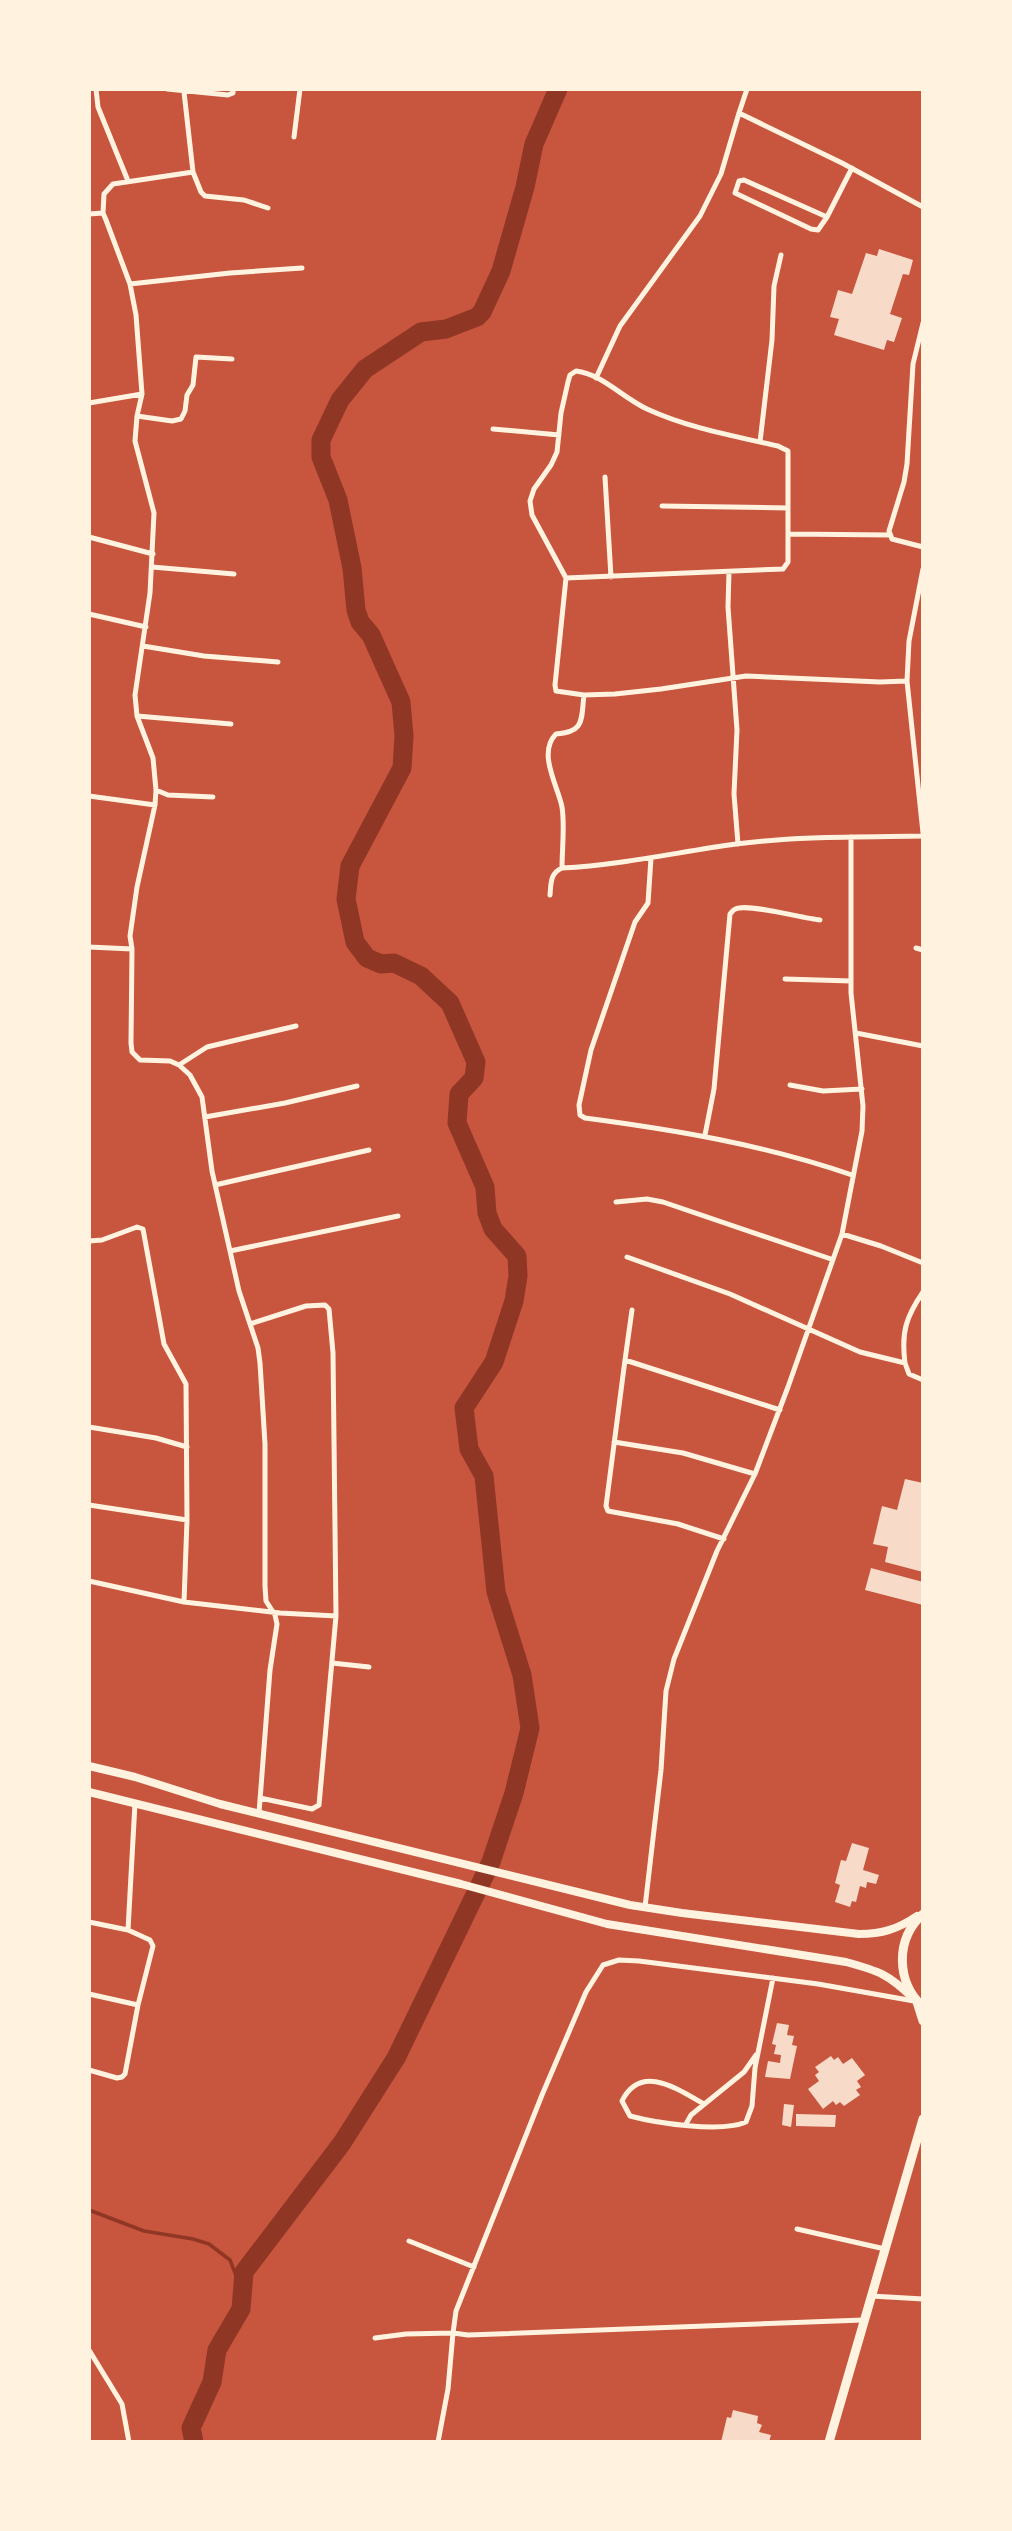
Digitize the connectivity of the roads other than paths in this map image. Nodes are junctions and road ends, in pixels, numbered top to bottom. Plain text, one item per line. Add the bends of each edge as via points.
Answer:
1 (96, 89) edge
2 (167, 89) edge
3 (233, 89) edge
4 (300, 89) edge
5 (747, 89) edge
6 (184, 92) junction
7 (739, 113) junction
8 (294, 137) dead end
9 (852, 169) junction
10 (193, 172) junction
11 (128, 181) junction
12 (922, 203) edge
13 (268, 208) dead end
14 (103, 213) junction
15 (89, 214) edge
16 (827, 218) junction
17 (781, 255) dead end
18 (302, 268) dead end
19 (130, 284) junction
20 (923, 323) edge
21 (232, 359) dead end
22 (596, 378) junction
23 (142, 394) junction
24 (89, 402) edge
25 (137, 416) junction
26 (493, 429) dead end
27 (559, 435) junction
28 (760, 442) junction
29 (605, 477) dead end
30 (662, 506) dead end
31 (788, 508) junction
32 (788, 534) junction
33 (890, 535) junction
34 (89, 537) edge
35 (923, 547) edge
36 (153, 554) junction
37 (152, 567) junction
38 (923, 569) edge
39 (729, 572) junction
40 (234, 574) dead end
41 (611, 577) junction
42 (566, 578) junction
43 (89, 614) edge
44 (146, 627) junction
45 (143, 646) junction
46 (278, 662) dead end
47 (732, 677) junction
48 (907, 681) junction
49 (584, 695) junction
50 (137, 716) junction
51 (231, 724) dead end
52 (156, 790) junction
53 (89, 796) edge
54 (213, 797) dead end
55 (155, 805) junction
56 (923, 835) edge
57 (851, 837) junction
58 (738, 844) junction
59 (651, 858) junction
60 (562, 868) junction
61 (550, 895) dead end
62 (820, 920) dead end
63 (89, 947) edge
64 (916, 948) dead end
65 (132, 949) junction
66 (923, 950) edge
67 (785, 979) dead end
68 (851, 981) junction
69 (296, 1026) dead end
70 (856, 1033) junction
71 (923, 1046) edge
72 (179, 1065) junction
73 (790, 1085) dead end
74 (357, 1086) dead end
75 (862, 1089) junction
76 (205, 1117) junction
77 (705, 1135) junction
78 (369, 1150) dead end
79 (852, 1175) junction
80 (215, 1185) junction
81 (617, 1202) dead end
82 (398, 1216) dead end
83 (842, 1234) junction
84 (89, 1241) edge
85 (230, 1251) junction
86 (627, 1257) dead end
87 (831, 1259) junction
88 (923, 1263) edge
89 (923, 1292) edge
90 (632, 1310) dead end
91 (250, 1324) junction
92 (808, 1328) junction
93 (625, 1360) junction
94 (905, 1363) junction
95 (923, 1380) edge
96 (779, 1410) junction
97 (89, 1427) edge
98 (614, 1442) junction
99 (187, 1447) junction
100 (755, 1474) junction
101 (89, 1504) edge
102 (187, 1520) junction
103 (724, 1539) junction
104 (89, 1581) edge
105 (184, 1602) junction
106 (274, 1611) junction
107 (336, 1616) junction
108 (332, 1663) junction
109 (369, 1667) dead end
110 (89, 1766) edge
111 (89, 1792) edge
112 (260, 1798) junction
113 (135, 1803) junction
114 (260, 1813) junction
115 (645, 1907) junction
116 (923, 1913) edge
117 (89, 1922) edge
118 (128, 1930) junction
119 (773, 1978) junction
120 (89, 1994) edge
121 (920, 2004) edge
122 (138, 2005) junction
123 (923, 2021) edge
124 (758, 2053) junction
125 (89, 2070) edge
126 (704, 2104) junction
127 (923, 2119) edge
128 (686, 2124) junction
129 (918, 2146) edge
130 (797, 2229) dead end
131 (409, 2241) dead end
132 (885, 2249) junction
133 (474, 2267) junction
134 (870, 2296) junction
135 (923, 2299) edge
136 (863, 2320) junction
137 (453, 2333) junction
138 (375, 2338) dead end
139 (89, 2350) edge
140 (129, 2442) edge
141 (438, 2442) edge
142 (830, 2442) edge

1 - 11 street via 98,107
2 - 6 street
3 - 6 street via 228,95
4 - 8 street
5 - 7 street
6 - 10 street
7 - 9 street
7 - 22 street via 721,174 700,216 620,326
9 - 12 street
9 - 16 street
10 - 11 street
10 - 13 street via 205,196
11 - 14 street via 105,190
14 - 15 street
14 - 19 street
16 - 16 street via 744,180 736,186 735,193 811,229 821,229
17 - 28 street
18 - 19 street
19 - 23 street via 139,331
20 - 33 street via 913,364 907,464
21 - 25 street via 196,357 193,385 181,419
22 - 27 street via 579,371 570,375
22 - 28 street via 646,409
23 - 24 street
23 - 25 street
25 - 36 street via 137,454 154,513
26 - 27 street
27 - 42 street via 554,459 530,501 532,515
28 - 31 street via 788,451
29 - 41 street
30 - 31 street
31 - 32 street
32 - 33 street
32 - 39 street via 788,562 783,569
33 - 35 street via 892,540
34 - 36 street
36 - 37 street
37 - 40 street
37 - 44 street
38 - 48 street via 911,628
39 - 41 street
39 - 47 street
41 - 42 street
42 - 49 street via 555,685 561,694
43 - 44 street
44 - 45 street
45 - 46 street
45 - 50 street via 135,695
47 - 48 street
47 - 49 street
47 - 58 street
48 - 56 street
49 - 60 street via 577,729 556,734 551,741 551,775 562,806
50 - 51 street
50 - 52 street via 153,758
52 - 54 street via 168,795
52 - 55 street
53 - 55 street
55 - 65 street via 137,887
56 - 57 street
57 - 58 street
57 - 68 street
58 - 59 street
59 - 60 street
59 - 77 street via 648,903 635,922 595,1038 580,1114
60 - 61 street via 553,876
62 - 77 street via 759,908 741,907 730,914 714,1089
63 - 65 street
64 - 66 street
65 - 72 street via 132,1052 140,1060
67 - 68 street
68 - 70 street
69 - 72 street via 207,1047
70 - 71 street
70 - 75 street
72 - 76 street via 197,1084
73 - 75 street via 823,1091
74 - 76 street
75 - 79 street via 863,1123
76 - 80 street
77 - 79 street
78 - 80 street
79 - 83 street
80 - 85 street
81 - 87 street via 663,1202
82 - 85 street
83 - 87 street
83 - 88 street
84 - 99 street via 130,1228 143,1229 164,1344 186,1384
85 - 91 street
86 - 92 street
87 - 92 street
89 - 94 street via 903,1331
90 - 93 street
91 - 106 street via 262,1386 265,1586
91 - 107 street via 306,1306 329,1309
92 - 94 street via 860,1352
92 - 96 street
93 - 96 street
93 - 98 street
94 - 95 street via 909,1374
96 - 100 street
97 - 99 street
98 - 100 street via 683,1452
98 - 103 street via 608,1511 678,1524
99 - 102 street
100 - 103 street
101 - 102 street
102 - 105 street
103 - 115 street via 674,1659 666,1692
104 - 105 street
105 - 106 street
106 - 107 street
106 - 112 street via 277,1624
107 - 108 street
108 - 109 street
108 - 112 street via 319,1805 312,1809
110 - 114 main road
111 - 113 main road
112 - 114 street
113 - 118 street
113 - 121 main road via 607,1924 846,1962 880,1971
114 - 115 main road
115 - 116 main road via 859,1934 890,1931
116 - 121 main road via 902,1952 904,1978
117 - 118 street
118 - 122 street via 153,1946
119 - 121 street
119 - 124 street
119 - 133 street via 639,1961 603,1965 575,2017
120 - 122 street
121 - 123 main road
122 - 125 street via 122,2077
124 - 126 street via 744,2072
124 - 128 street via 746,2122 708,2128
126 - 128 street
126 - 128 street via 653,2081 628,2088 622,2101 630,2116
127 - 129 main road
129 - 132 main road
130 - 132 street
131 - 133 street
132 - 134 main road
133 - 137 street via 456,2311
134 - 135 street
134 - 136 main road
136 - 137 street
136 - 142 main road
137 - 138 street
137 - 141 street
139 - 140 street via 122,2404

